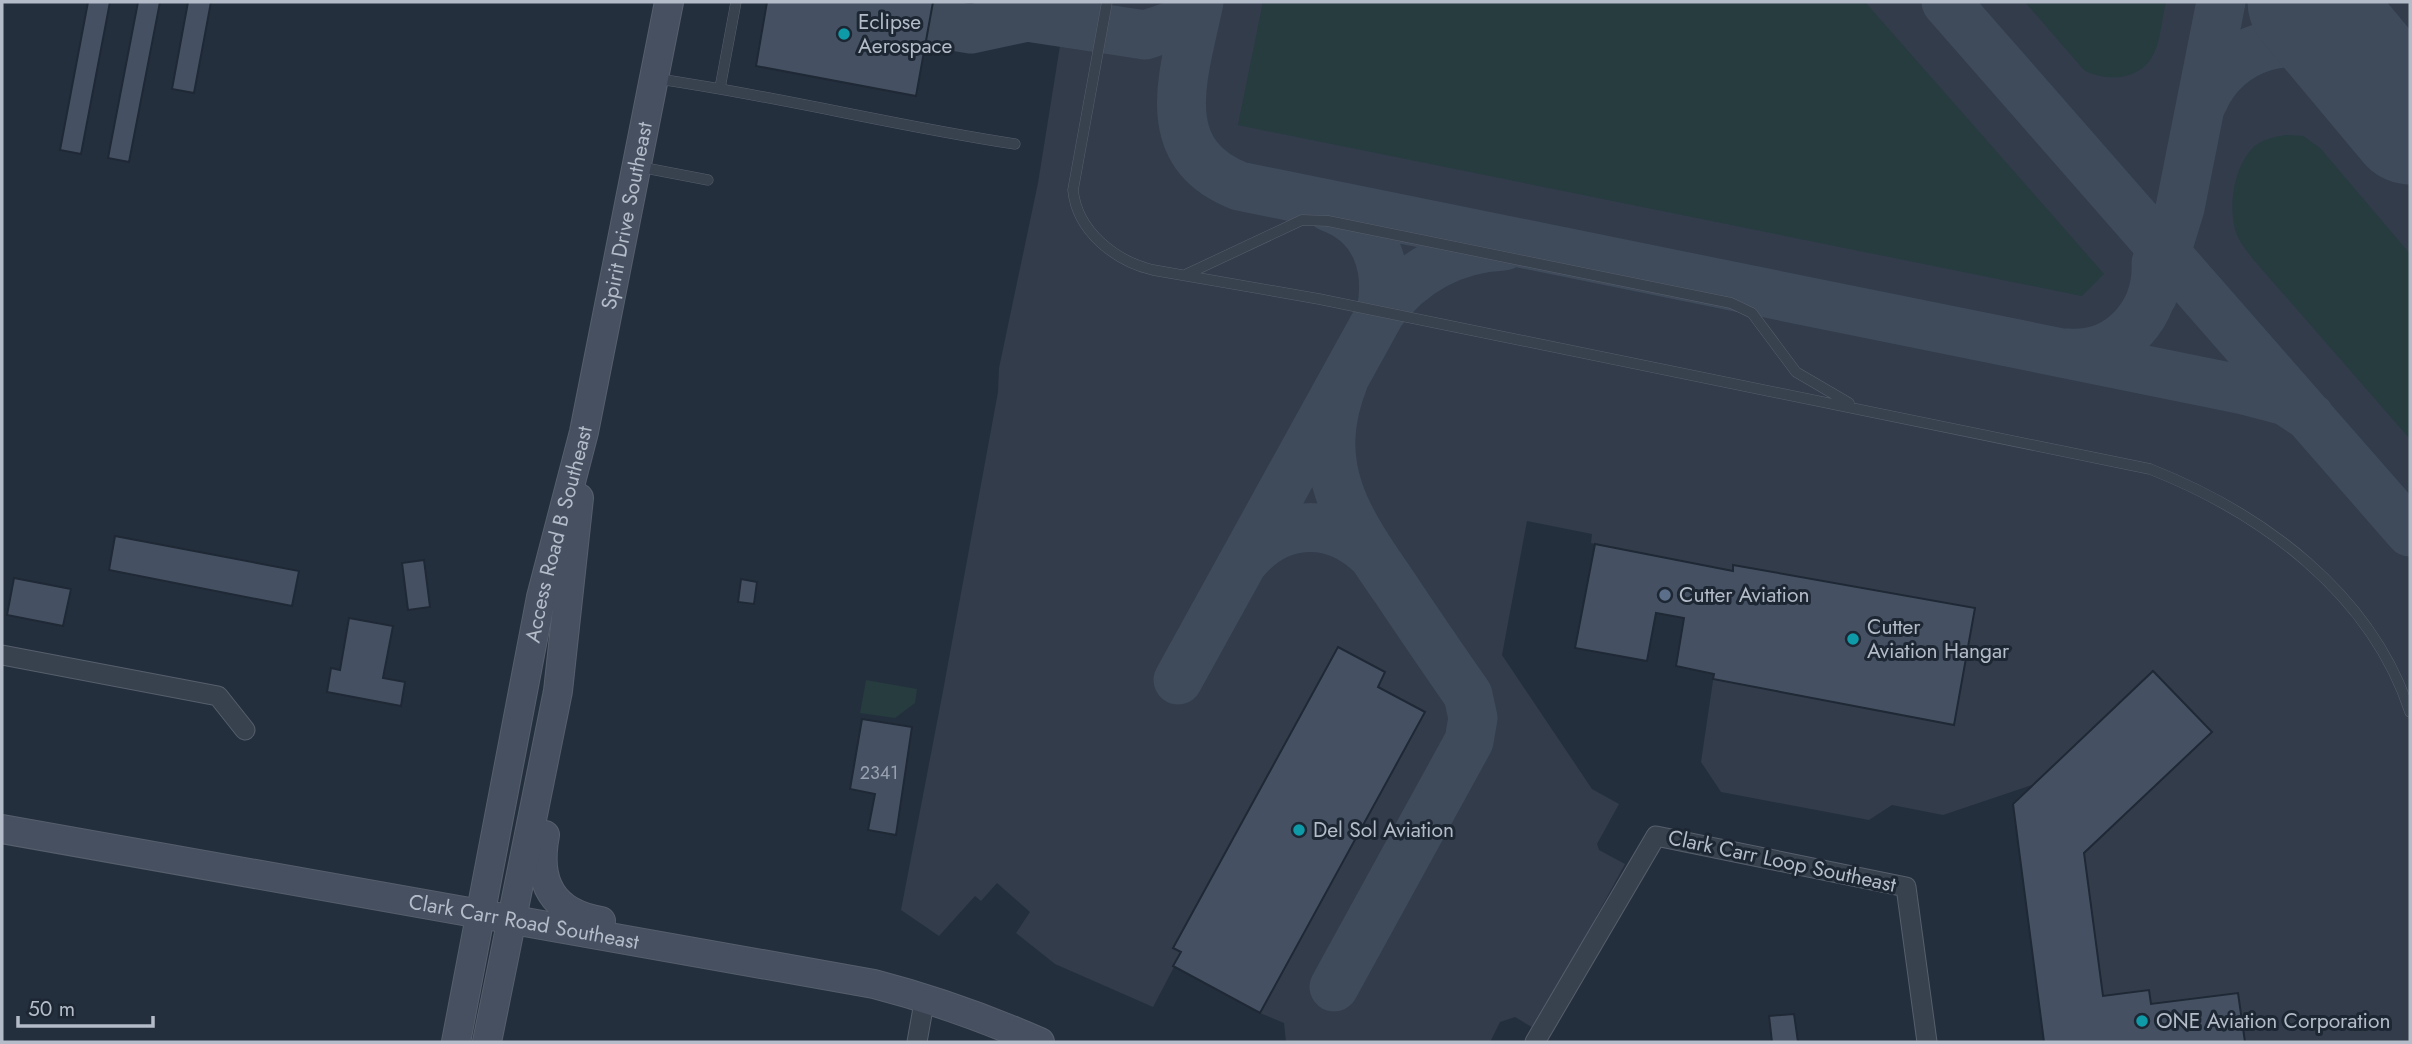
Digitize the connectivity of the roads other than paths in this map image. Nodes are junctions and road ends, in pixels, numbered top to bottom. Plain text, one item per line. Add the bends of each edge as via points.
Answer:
1 (669, 2) edge
2 (736, 2) edge
3 (1107, 2) edge
4 (654, 78) junction
5 (720, 88) junction
6 (1015, 144) dead end
7 (636, 166) junction
8 (708, 180) dead end
9 (1176, 274) junction
10 (1882, 414) junction
11 (584, 432) junction
12 (2, 655) edge
13 (558, 691) junction
14 (2410, 712) edge
15 (245, 730) dead end
16 (2, 829) edge
17 (481, 913) junction
18 (513, 919) junction
19 (706, 954) junction
20 (925, 997) junction
21 (456, 1042) edge
22 (487, 1042) edge
23 (917, 1042) edge
24 (1040, 1042) edge
25 (1535, 1042) edge
26 (1927, 1042) edge

1 - 4 street, Spirit Drive Southeast
2 - 5 lane
3 - 9 lane via 1074,200 1096,238 1119,256 1142,267
4 - 5 lane
4 - 7 street, Spirit Drive Southeast
5 - 6 lane
7 - 8 lane
7 - 11 street, Spirit Drive Southeast
9 - 10 lane
9 - 10 lane via 1203,269 1302,220 1320,220 1731,303 1752,313 1796,372 1844,402
10 - 14 lane via 2150,469 2225,502 2299,554 2342,598 2376,645
11 - 13 street, Access Road B Southeast
11 - 17 street, Access Road B Southeast via 541,597
12 - 15 street via 218,696
13 - 18 street, Access Road B Southeast
13 - 19 street via 563,739 540,858 546,884 560,904 578,916 677,934
16 - 17 street, Clark Carr Road Southeast
17 - 18 street, Clark Carr Road Southeast
17 - 21 street
18 - 19 street, Clark Carr Road Southeast
18 - 22 street
19 - 20 street, Clark Carr Road Southeast
20 - 23 street
20 - 24 street, Clark Carr Road Southeast
25 - 26 street, Clark Carr Loop Southeast via 1656,836 1906,887

